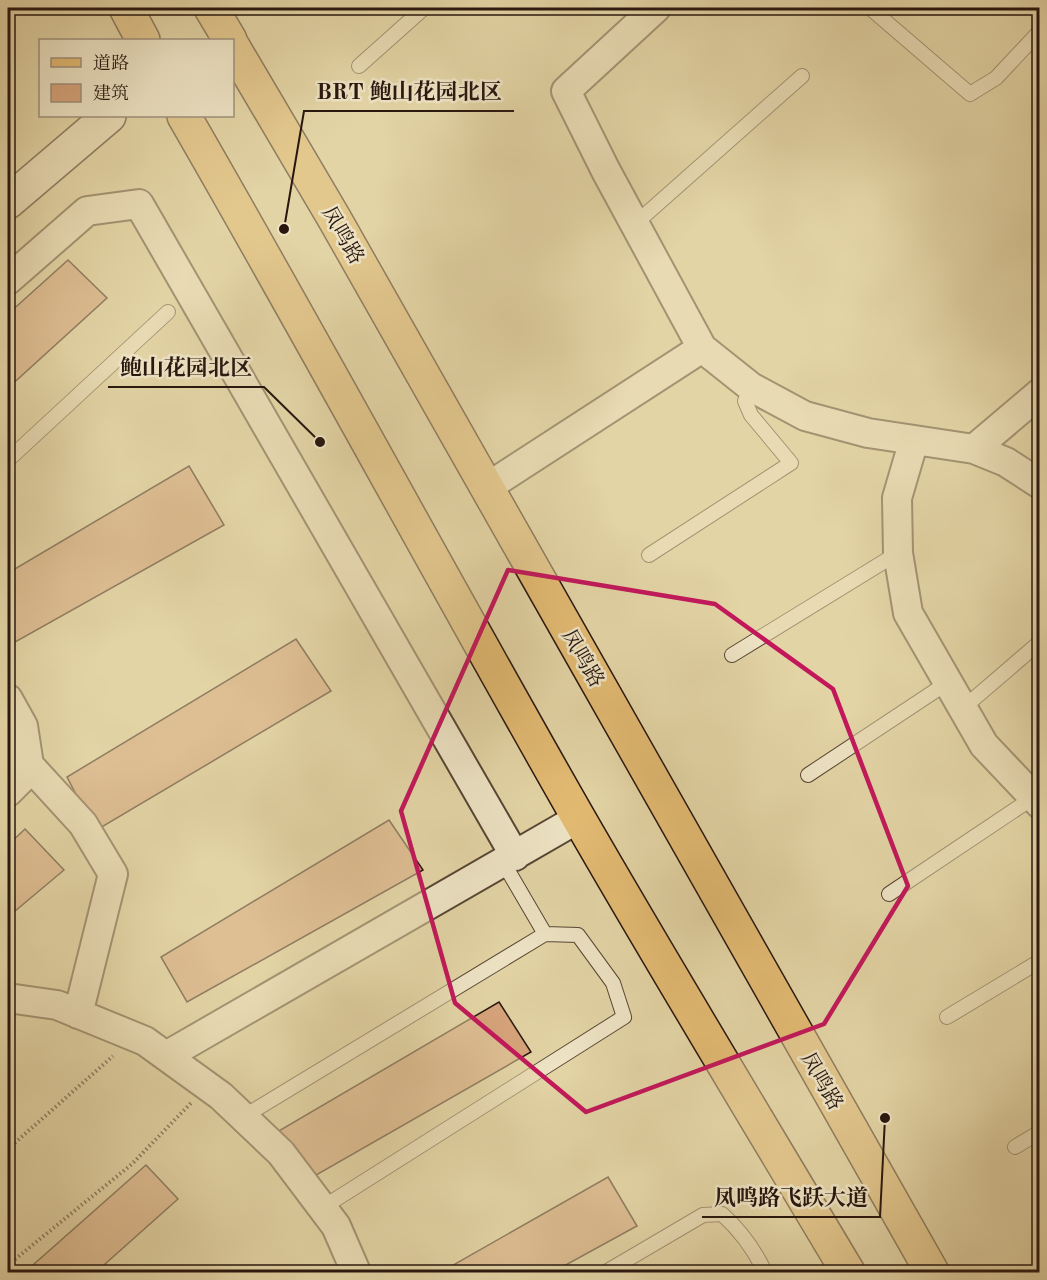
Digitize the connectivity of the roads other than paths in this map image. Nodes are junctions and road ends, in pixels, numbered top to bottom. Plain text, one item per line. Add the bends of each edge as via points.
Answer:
1 (126, 8) edge
2 (424, 8) edge
3 (656, 8) edge
4 (870, 8) edge
5 (1040, 31) edge
6 (142, 39) edge
7 (234, 53) edge
8 (359, 66) dead end
9 (802, 76) dead end
10 (108, 117) edge
11 (185, 117) edge
12 (8, 202) edge
13 (636, 223) junction
14 (8, 280) edge
15 (168, 312) dead end
16 (702, 348) junction
17 (751, 387) junction
18 (1040, 393) edge
19 (914, 440) junction
20 (974, 449) junction
21 (8, 460) edge
22 (1040, 484) edge
23 (486, 488) junction
24 (898, 553) junction
25 (649, 555) dead end
26 (1040, 642) edge
27 (732, 655) dead end
28 (947, 683) junction
29 (8, 699) edge
30 (962, 709) junction
31 (29, 765) junction
32 (808, 775) dead end
33 (8, 792) edge
34 (1037, 798) edge
35 (579, 818) junction
36 (509, 859) junction
37 (890, 894) dead end
38 (545, 934) junction
39 (1040, 961) edge
40 (8, 998) edge
41 (78, 1014) junction
42 (947, 1017) dead end
43 (166, 1056) junction
44 (243, 1117) junction
45 (1040, 1132) edge
46 (1015, 1148) dead end
47 (322, 1209) junction
48 (356, 1272) edge
49 (606, 1272) edge
50 (765, 1272) edge
51 (848, 1272) edge
52 (932, 1272) edge

1 - 6 main road
2 - 8 lane
3 - 13 street via 566,90
4 - 5 lane via 970,94 996,78
7 - 23 main road, 凤鸣路 via 334,218
9 - 13 lane
10 - 12 street
11 - 35 main road
13 - 16 street
14 - 36 street via 87,211 139,204
15 - 21 lane
16 - 17 street
16 - 23 street
17 - 19 street via 805,416 868,433
17 - 25 lane via 745,401 752,415 791,463
18 - 20 street
19 - 20 street
19 - 24 street via 897,498
20 - 22 street via 1006,462
23 - 52 main road, 凤鸣路
24 - 27 lane
24 - 28 street via 908,613
26 - 30 lane
28 - 30 street
28 - 32 lane
29 - 31 street via 24,726
30 - 34 street via 984,745
31 - 33 street
31 - 41 street via 83,824 113,874
34 - 37 lane
35 - 36 street
35 - 51 main road
36 - 38 lane
36 - 43 street
38 - 44 lane
38 - 47 lane via 578,935 613,983 624,1017
39 - 42 lane
40 - 41 street via 57,1005
41 - 43 street via 145,1041
43 - 44 street
44 - 47 street via 281,1153
45 - 46 lane
47 - 48 street via 336,1226
49 - 50 lane via 703,1215 722,1214 740,1230

